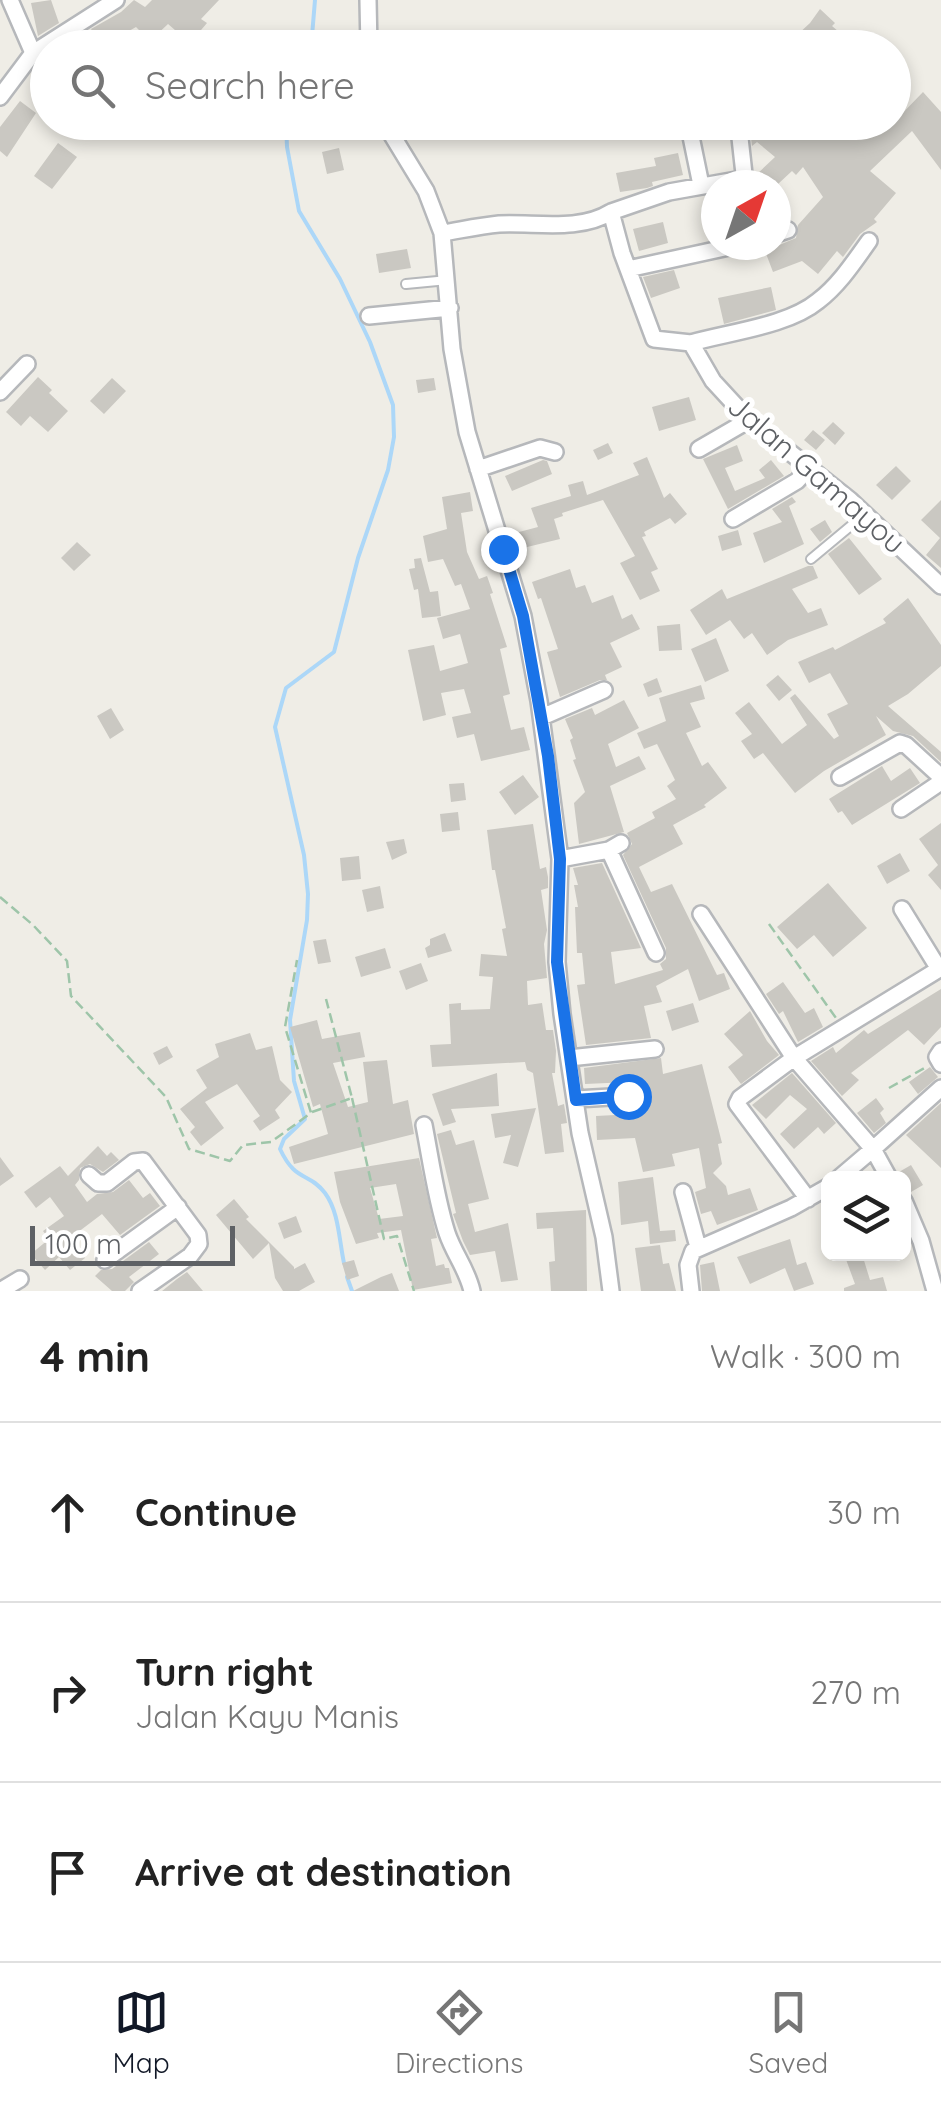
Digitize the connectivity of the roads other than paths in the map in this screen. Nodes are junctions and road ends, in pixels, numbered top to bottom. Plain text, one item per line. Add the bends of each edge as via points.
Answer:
1 (10, 0) edge
2 (116, 0) edge
3 (368, 0) edge
4 (69, 30) edge
5 (369, 30) edge
6 (30, 46) edge
7 (30, 57) edge
8 (0, 98) edge
9 (395, 140) edge
10 (692, 140) edge
11 (740, 140) edge
12 (744, 170) edge
13 (701, 180) edge
14 (701, 185) edge
15 (611, 212) junction
16 (442, 233) junction
17 (869, 241) dead end
18 (701, 253) edge
19 (628, 269) junction
20 (448, 280) junction
21 (406, 284) dead end
22 (450, 308) junction
23 (369, 316) dead end
24 (691, 342) junction
25 (28, 364) dead end
26 (0, 392) edge
27 (749, 420) junction
28 (698, 449) dead end
29 (555, 452) dead end
30 (809, 468) junction
31 (478, 469) junction
32 (865, 514) junction
33 (733, 518) dead end
34 (811, 559) dead end
35 (940, 582) edge
36 (604, 690) dead end
37 (542, 717) junction
38 (840, 777) dead end
39 (941, 780) edge
40 (901, 809) dead end
41 (560, 859) junction
42 (902, 909) dead end
43 (701, 914) dead end
44 (656, 952) dead end
45 (940, 968) edge
46 (656, 1049) dead end
47 (569, 1058) junction
48 (794, 1058) junction
49 (941, 1088) edge
50 (628, 1096) dead end
51 (576, 1100) junction
52 (424, 1125) dead end
53 (873, 1150) junction
54 (848, 1171) edge
55 (886, 1171) edge
56 (89, 1175) dead end
57 (821, 1191) edge
58 (683, 1192) dead end
59 (808, 1199) junction
60 (178, 1207) junction
61 (911, 1216) edge
62 (698, 1248) junction
63 (105, 1260) dead end
64 (935, 1265) edge
65 (20, 1279) dead end
66 (150, 1288) edge
67 (0, 1291) edge
68 (472, 1291) edge
69 (611, 1291) edge
70 (691, 1291) edge
71 (936, 1291) edge

1 - 6 street
2 - 4 street
3 - 5 street
7 - 8 street
9 - 16 street
10 - 13 street
11 - 12 street
14 - 15 street
15 - 16 street via 599,220
15 - 19 street
16 - 20 street
17 - 24 street via 816,304
18 - 19 street
19 - 24 street via 651,336
20 - 21 lane
20 - 22 street
22 - 23 street
22 - 31 street
24 - 27 street, Jalan Gamayou via 713,381
25 - 26 street
27 - 28 street
27 - 30 street, Jalan Gamayou
29 - 31 street via 540,448
30 - 32 street, Jalan Gamayou
30 - 33 street
31 - 37 street via 523,616
32 - 34 lane
32 - 35 street, Jalan Gamayou
36 - 37 street
37 - 41 street
38 - 39 street via 900,742
39 - 40 street
41 - 44 street via 615,847
41 - 47 street via 557,962
42 - 45 street
43 - 48 street
45 - 48 street
46 - 47 street
47 - 51 street
48 - 53 street
48 - 59 street via 738,1104
49 - 53 street
50 - 51 street
51 - 69 street
52 - 68 street via 446,1227
53 - 54 street
53 - 55 street
56 - 60 street via 107,1183 142,1162
57 - 59 street
58 - 62 street
59 - 62 street
60 - 63 street
60 - 66 street via 200,1244
61 - 64 street
62 - 70 street via 688,1264
64 - 71 street
65 - 67 street

